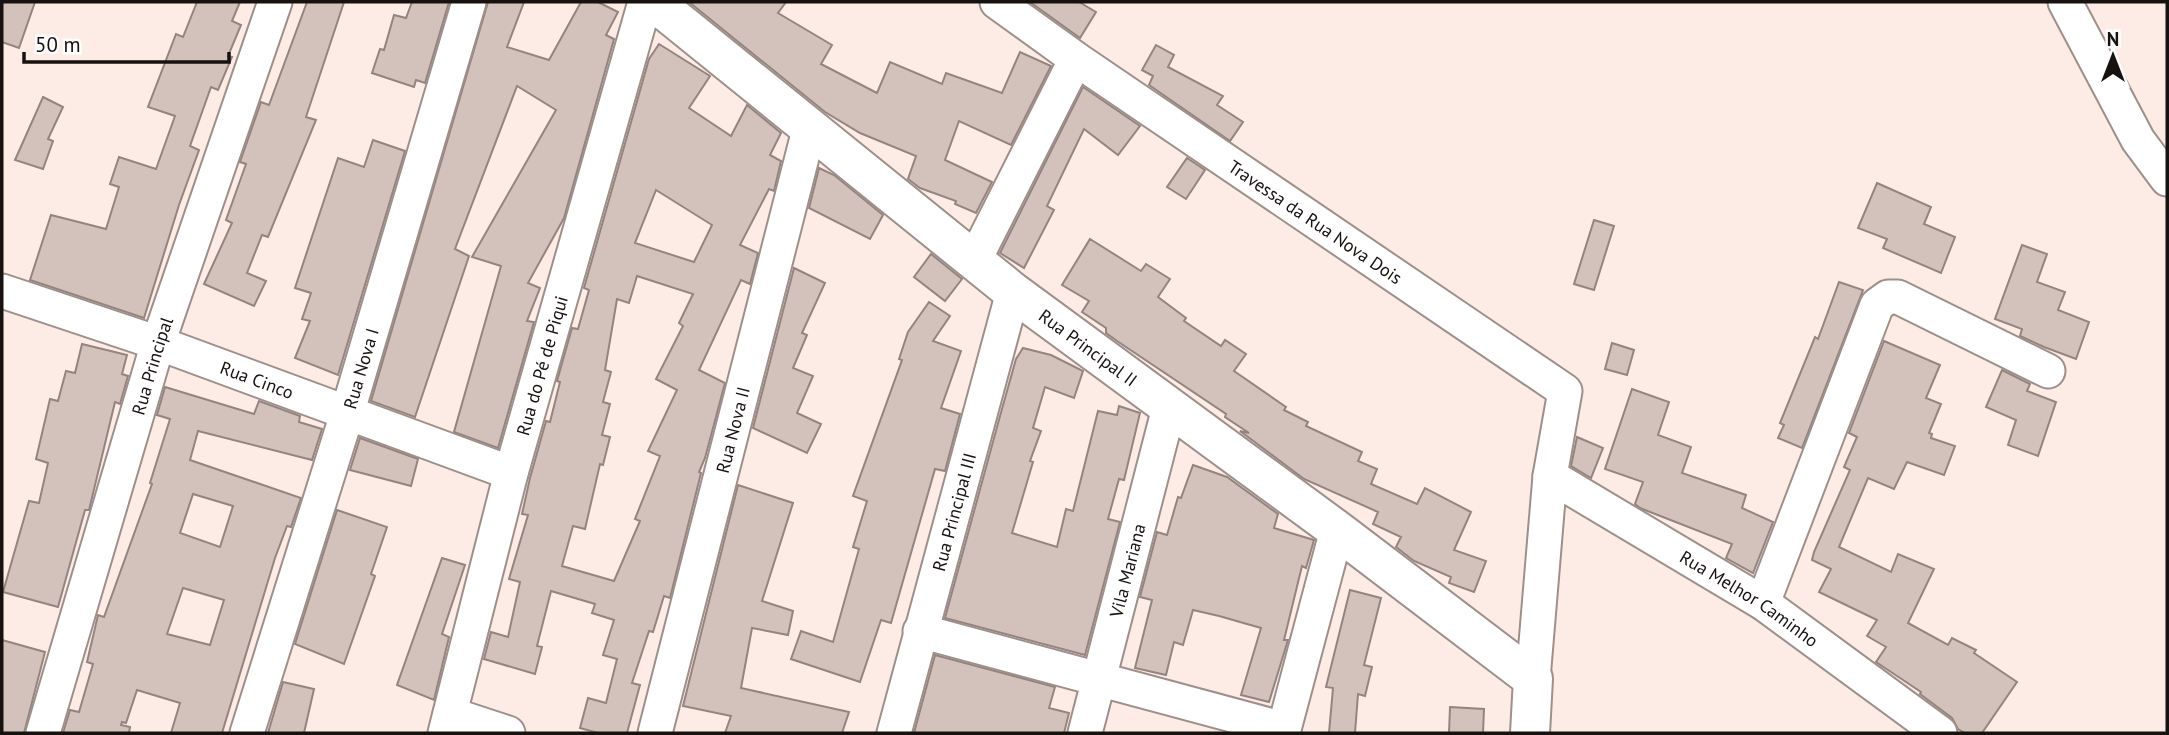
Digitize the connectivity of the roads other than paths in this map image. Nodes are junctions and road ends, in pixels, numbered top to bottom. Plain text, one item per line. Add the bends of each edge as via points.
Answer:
1 (275, 2) edge
2 (469, 2) edge
3 (645, 2) edge
4 (654, 2) edge
5 (997, 2) edge
6 (2065, 2) edge
7 (1076, 59) junction
8 (810, 126) junction
9 (2167, 179) edge
10 (975, 259) junction
11 (2, 291) edge
12 (1013, 292) junction
13 (158, 343) junction
14 (2048, 371) dead end
15 (1169, 408) junction
16 (347, 414) junction
17 (511, 473) junction
18 (1550, 476) junction
19 (1337, 530) junction
20 (1763, 603) junction
21 (920, 631) junction
22 (1098, 679) junction
23 (1533, 679) junction
24 (447, 724) edge
25 (1283, 731) edge
26 (43, 733) edge
27 (247, 733) edge
28 (508, 733) edge
29 (655, 733) edge
30 (894, 733) edge
31 (1084, 733) edge
32 (1530, 733) edge
33 (1940, 733) edge

1 - 13 street, Rua Principal
2 - 16 street, Rua Nova I
3 - 17 street, Rua do Pé de Piqui
4 - 8 street, Rua Principal II
5 - 7 street, Travessa da Rua Nova Dois
6 - 9 street via 2138,140
7 - 10 street
7 - 18 street, Travessa da Rua Nova Dois via 1565,391
8 - 10 street, Rua Principal II
8 - 29 street, Rua Nova II
10 - 12 street, Rua Principal II
11 - 13 street, Rua Cinco
12 - 15 street, Rua Principal II
12 - 21 street, Rua Principal III
13 - 16 street, Rua Cinco
13 - 26 street, Rua Principal
14 - 20 street via 1898,297 1882,300
15 - 19 street, Rua Principal II
15 - 22 street, Vila Mariana
16 - 17 street, Rua Cinco
16 - 27 street, Rua Nova I
17 - 24 street, Rua do Pé de Piqui
18 - 20 street, Rua Melhor Caminho
18 - 23 street
19 - 23 street, Rua Principal II
19 - 25 street
20 - 33 street, Rua Melhor Caminho
21 - 22 street
21 - 30 street, Rua Principal III
22 - 25 street
22 - 31 street, Vila Mariana
23 - 32 street
24 - 28 street

